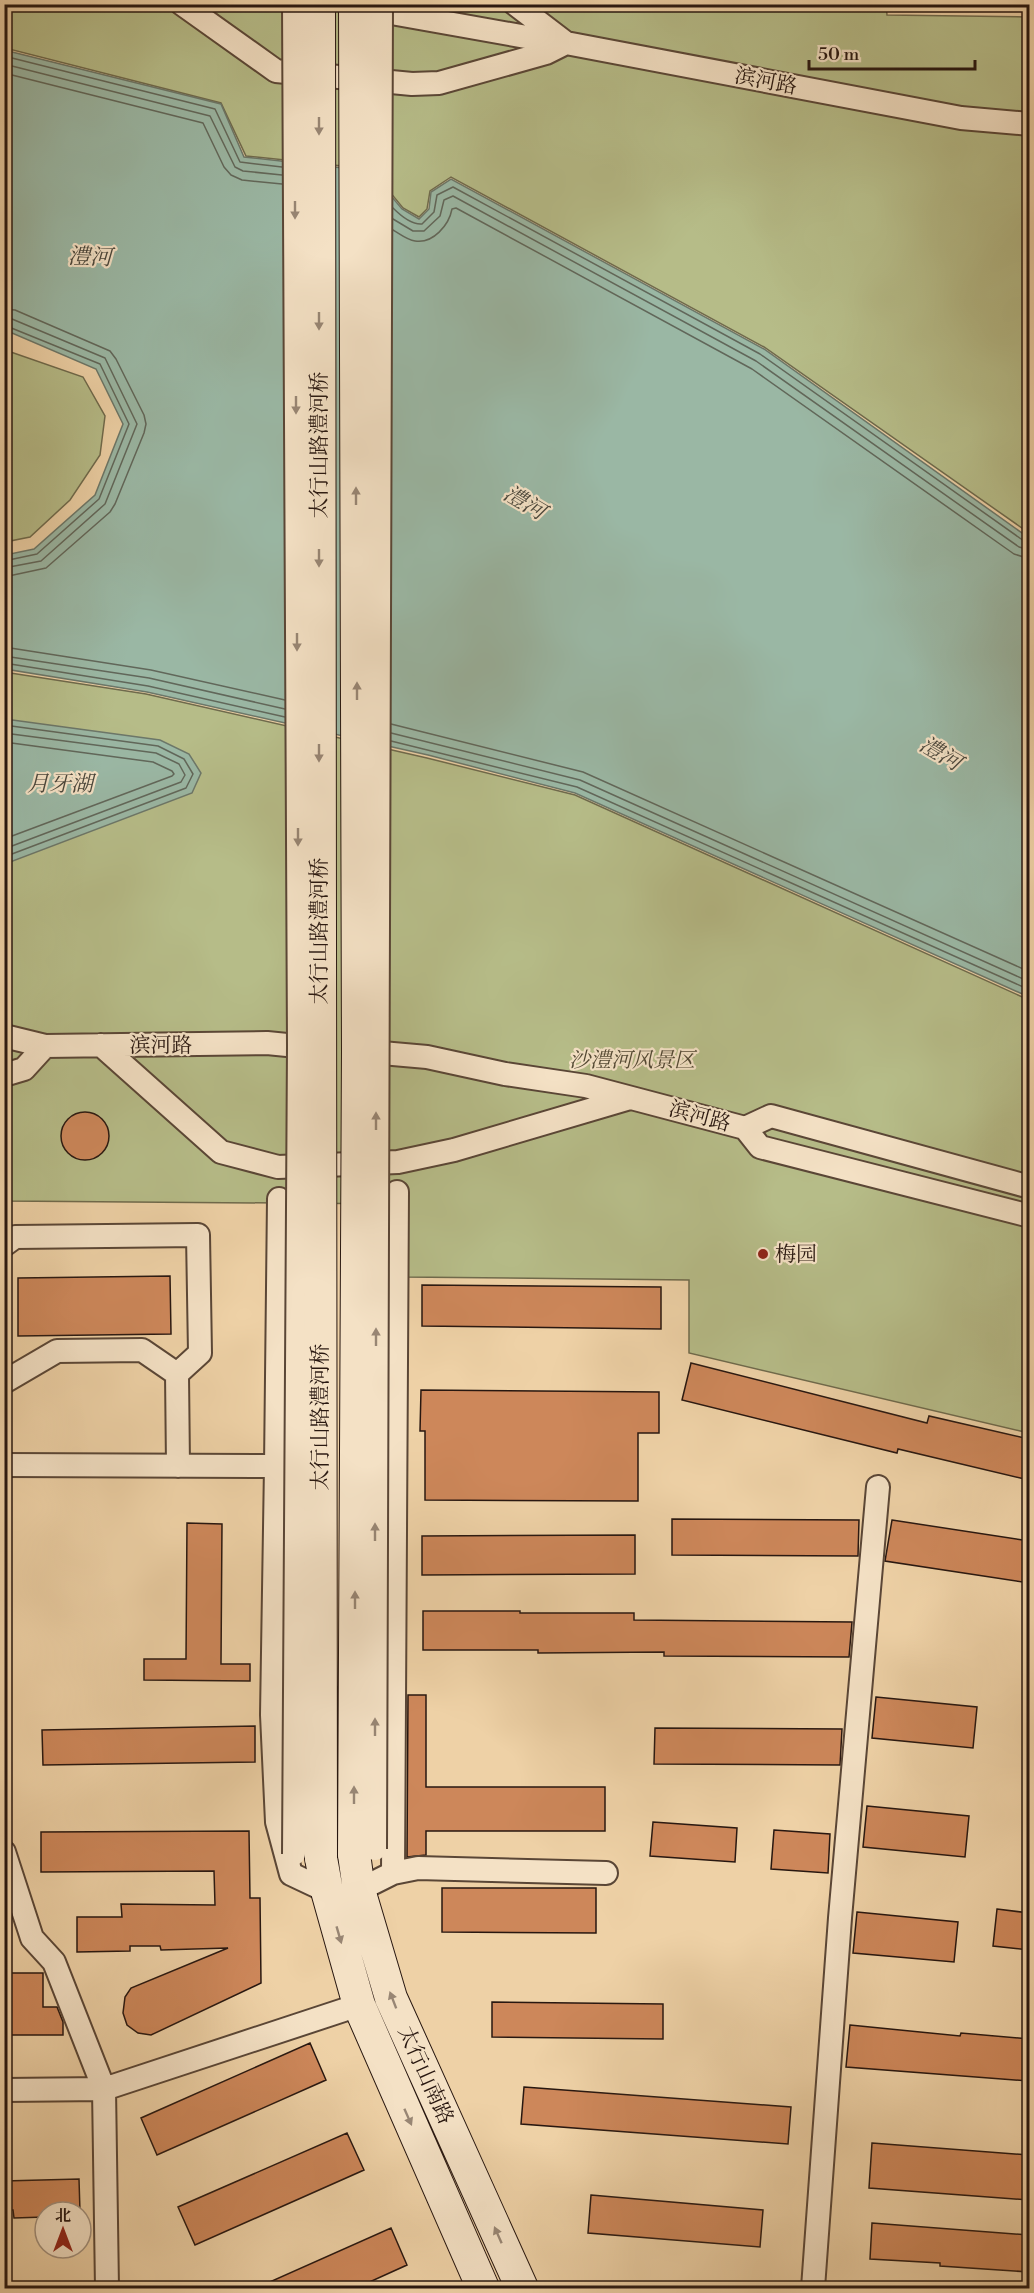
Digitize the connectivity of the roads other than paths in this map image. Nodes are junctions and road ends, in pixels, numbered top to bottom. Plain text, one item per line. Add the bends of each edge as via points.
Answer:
1 (183, 4) edge
2 (294, 4) edge
3 (319, 4) edge
4 (515, 4) edge
5 (368, 7) edge
6 (566, 44) junction
7 (1029, 124) edge
8 (4, 1036) edge
9 (101, 1045) junction
10 (45, 1046) junction
11 (309, 1047) junction
12 (367, 1052) junction
13 (4, 1075) edge
14 (632, 1097) junction
15 (745, 1128) junction
16 (1029, 1187) edge
17 (397, 1192) dead end
18 (279, 1199) dead end
19 (1029, 1216) edge
20 (4, 1245) edge
21 (177, 1374) junction
22 (4, 1383) edge
23 (4, 1465) edge
24 (178, 1466) junction
25 (276, 1466) junction
26 (878, 1487) dead end
27 (364, 1851) joint
28 (4, 1852) edge
29 (308, 1856) joint
30 (393, 1873) junction
31 (606, 1873) dead end
32 (358, 1890) junction
33 (327, 1891) junction
34 (358, 2005) junction
35 (104, 2089) junction
36 (4, 2091) edge
37 (107, 2289) edge
38 (483, 2289) edge
39 (522, 2289) edge
40 (813, 2289) edge

1 - 6 street via 276,71 439,83
2 -> 11 street, 太行山路澧河桥, bridge
3 -> 11 main road, 太行山路澧河桥, bridge
4 - 6 street, 滨河路
5 - 6 street
12 -> 5 main road, 太行山路澧河桥, bridge
6 - 7 street, 滨河路 via 961,118
8 - 10 street, 滨河路
9 - 10 street, 滨河路
9 - 11 street, 滨河路 via 267,1043
9 - 14 street via 221,1152 278,1167 398,1162 454,1150
10 - 13 street via 24,1069
11 - 29 main road, 太行山路澧河桥, bridge
12 - 14 street, 滨河路 via 427,1057
27 -> 12 main road, 太行山路澧河桥, bridge
14 - 15 street, 滨河路
15 - 16 street via 771,1116
15 - 19 street, 滨河路 via 760,1147
17 - 30 street
18 - 25 street
20 - 21 street via 15,1237 198,1235 200,1353
21 - 22 street via 141,1350 57,1351
21 - 24 street
23 - 24 street
24 - 25 street
25 - 33 street via 272,1714 277,1822 291,1874
26 - 40 street via 841,1906
27 - 32 main road, 太行山南路
28 - 35 street via 32,1938 54,1962
29 - 33 main road, 太行山南路
30 - 31 street via 418,1869
30 - 32 street
32 - 33 main road
39 -> 32 main road, 太行山南路 via 392,1998
33 -> 34 main road, 太行山南路
34 - 35 street
34 -> 38 main road, 太行山南路
35 - 36 street
35 - 37 street

